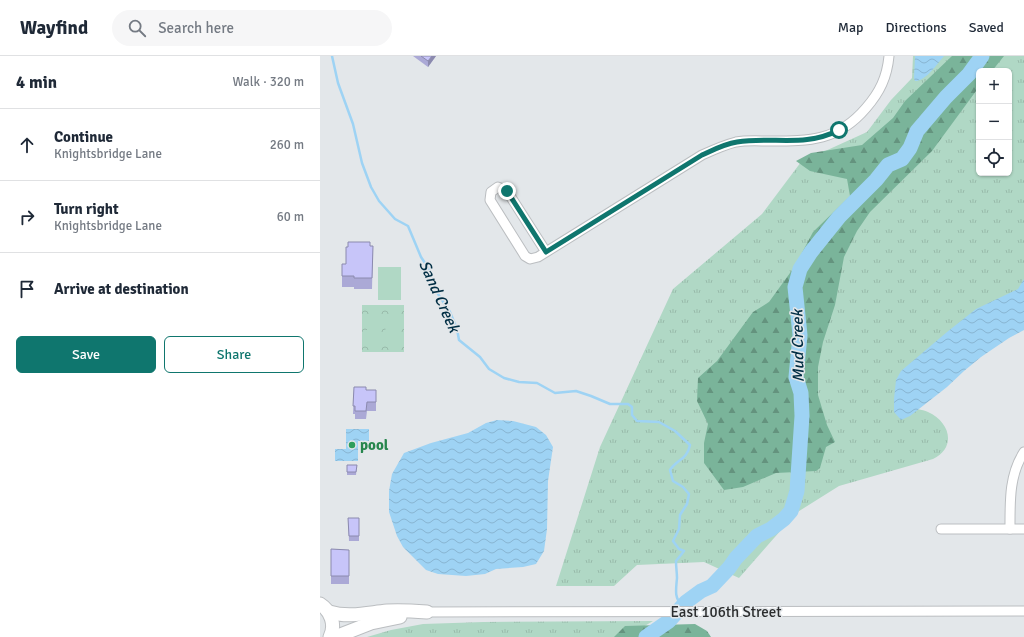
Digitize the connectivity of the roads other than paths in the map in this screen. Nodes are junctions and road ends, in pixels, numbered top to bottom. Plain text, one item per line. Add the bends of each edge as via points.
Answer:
1 (889, 56) edge
2 (546, 252) junction
3 (1024, 452) edge
4 (941, 529) dead end
5 (1010, 529) junction
6 (1024, 529) edge
7 (323, 604) edge
8 (1024, 611) edge
9 (427, 612) junction
10 (330, 637) edge
11 (335, 637) edge

1 - 2 street via 884,80 874,99 851,123 839,130 821,138 737,142 719,147
2 - 2 street via 507,191 498,187 491,192 490,200 525,256 530,259
3 - 5 street via 1018,463 1010,492
4 - 5 street
5 - 6 street
7 - 9 street, East 106th Street via 344,615 404,610
7 - 10 street via 332,620
8 - 9 street, East 106th Street
9 - 11 street, East 106th Street via 371,623

